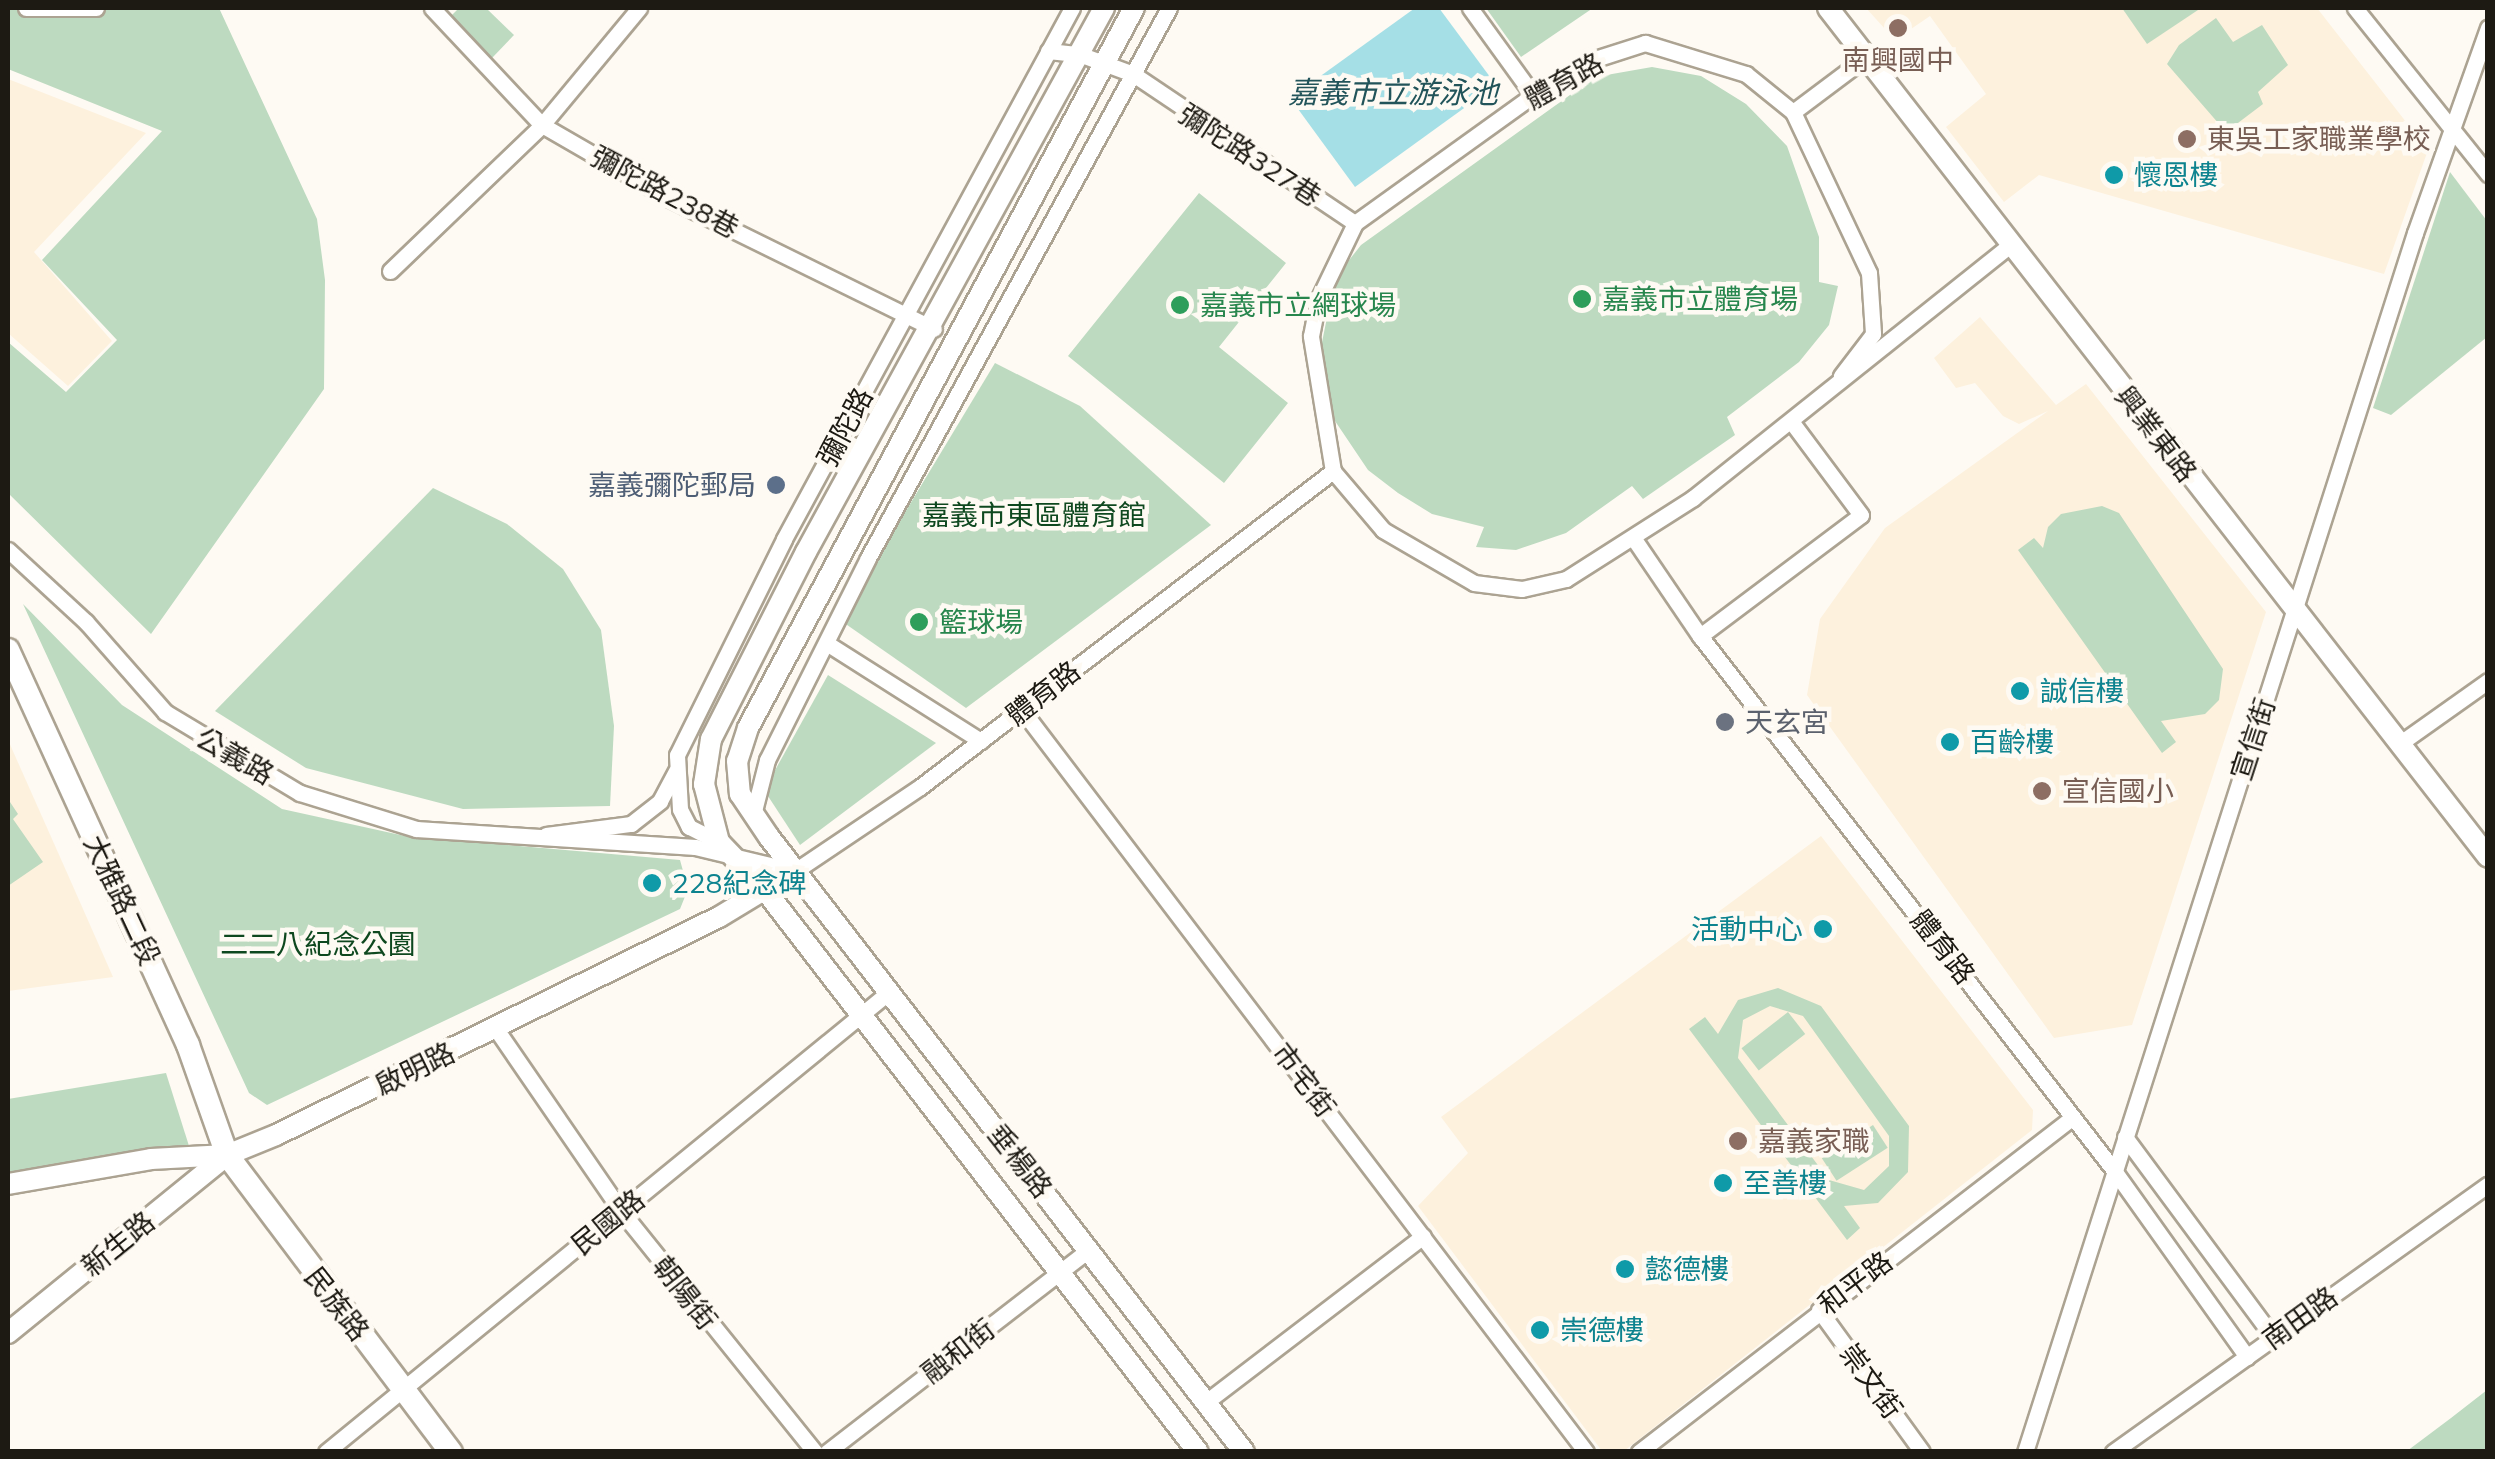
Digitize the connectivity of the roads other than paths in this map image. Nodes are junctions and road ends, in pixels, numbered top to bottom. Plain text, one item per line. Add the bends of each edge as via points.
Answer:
1 (26, 8) edge
2 (96, 8) edge
3 (432, 8) edge
4 (640, 8) edge
5 (1072, 8) edge
6 (1104, 8) edge
7 (1134, 8) edge
8 (1169, 8) edge
9 (1470, 8) edge
10 (1828, 8) edge
11 (2355, 8) edge
12 (2488, 28) edge
13 (1048, 51) junction
14 (1080, 54) junction
15 (1869, 55) junction
16 (1106, 62) junction
17 (1133, 74) junction
18 (1533, 95) junction
19 (1793, 112) junction
20 (542, 125) junction
21 (2453, 129) junction
22 (2488, 174) edge
23 (1354, 223) junction
24 (2008, 246) junction
25 (390, 271) dead end
26 (906, 315) junction
27 (934, 329) junction
28 (1826, 396) junction
29 (1792, 420) junction
30 (1333, 471) junction
31 (1634, 539) junction
32 (8, 550) edge
33 (2294, 610) junction
34 (1700, 636) junction
35 (828, 644) junction
36 (8, 650) edge
37 (2488, 680) edge
38 (1022, 710) junction
39 (981, 740) junction
40 (2399, 744) junction
41 (678, 768) junction
42 (754, 812) junction
43 (529, 840) junction
44 (726, 849) junction
45 (2488, 857) edge
46 (795, 871) junction
47 (765, 890) junction
48 (889, 992) junction
49 (860, 1014) junction
50 (496, 1029) junction
51 (2073, 1117) junction
52 (2125, 1137) junction
53 (227, 1154) junction
54 (2113, 1169) junction
55 (8, 1184) edge
56 (2488, 1185) edge
57 (620, 1211) junction
58 (1423, 1236) junction
59 (1088, 1250) junction
60 (1060, 1272) junction
61 (1819, 1310) junction
62 (8, 1333) edge
63 (2273, 1337) junction
64 (2247, 1357) junction
65 (403, 1389) junction
66 (1206, 1402) junction
67 (326, 1452) edge
68 (451, 1452) edge
69 (815, 1452) edge
70 (827, 1452) edge
71 (1198, 1452) edge
72 (1244, 1452) edge
73 (1586, 1452) edge
74 (1639, 1452) edge
75 (1922, 1452) edge
76 (2025, 1452) edge
77 (2113, 1452) edge

1 - 2 street
3 - 20 street, 彌陀路238巷
4 - 20 street
5 - 13 street, 彌陀路
6 - 14 street, 彌陀路
7 - 16 street, 彌陀路
8 - 17 street
9 - 18 street
10 - 15 street, 興業東路
11 - 21 street
12 - 21 street, 宣信街
13 - 14 street
13 - 26 street, 彌陀路
14 - 16 street
14 - 27 street, 彌陀路
15 - 19 street
15 - 24 street, 興業東路
16 - 17 street
16 - 42 street, 彌陀路 via 748,728 737,761 740,794
17 - 23 street, 彌陀路327巷
17 - 35 street
18 - 19 street, 體育路 via 1592,60 1645,43 1746,74
18 - 23 street, 體育路
19 - 28 street, 體育路 via 1869,273 1873,334
20 - 25 street
20 - 26 street, 彌陀路238巷 via 670,199
21 - 22 street
21 - 33 street, 宣信街
23 - 30 street, 體育路 via 1318,300 1311,336
24 - 28 street, 體育路
24 - 33 street, 興業東路
26 - 27 street, 彌陀路238巷
26 - 41 street, 彌陀路 via 752,602 677,755
27 - 44 street, 彌陀路 via 806,552 711,739 704,784
28 - 29 street, 體育路
29 - 31 street, 體育路
29 - 34 street via 1861,514
30 - 31 street, 體育路 via 1383,530 1474,583 1522,589 1566,579
30 - 38 street, 體育路
31 - 34 street, 體育路
32 - 43 street, 公義路 via 86,622 164,712 216,748 300,792 416,829
33 - 40 street, 興業東路
33 - 52 street, 宣信街
34 - 51 street, 體育路
35 - 39 street
35 - 42 street via 767,760
36 - 53 main road, 大雅路二段 via 188,1045
37 - 40 street
38 - 39 street, 體育路
38 - 58 street, 市宅街
39 - 46 street, 體育路
40 - 45 street, 興業東路
41 - 43 street, 公義路 via 660,801 631,824
41 - 44 street, 彌陀路 via 680,809 689,827
42 - 46 street, 彌陀路
43 - 44 street, 公義路
44 - 46 street, 公義路
44 - 47 street, 彌陀路
46 - 47 street, 啟明路
46 - 48 street, 垂楊路
47 - 49 street, 垂楊路
47 - 50 street, 啟明路
48 - 49 street, 民國路
48 - 59 street, 垂楊路
49 - 57 street, 民國路
49 - 60 street, 垂楊路
50 - 53 street, 啟明路
50 - 57 street, 朝陽街
51 - 54 street, 體育路
51 - 61 street, 和平路
52 - 54 street, 宣信街
52 - 63 street
53 - 55 street, 啟明路
53 - 62 street, 新生路
53 - 65 main road, 民族路
54 - 64 street, 體育路
54 - 76 street, 宣信街
56 - 63 street, 南田路
57 - 65 street, 民國路
57 - 69 street, 朝陽街
58 - 66 street
58 - 73 street, 市宅街
59 - 60 street, 融和街
59 - 66 street, 垂楊路
60 - 70 street, 融和街
60 - 71 street, 垂楊路
61 - 74 street, 和平路
61 - 75 street, 崇文街
63 - 64 street, 南田路
64 - 77 street, 南田路
65 - 67 street, 民國路
65 - 68 main road, 民族路
66 - 72 street, 垂楊路

